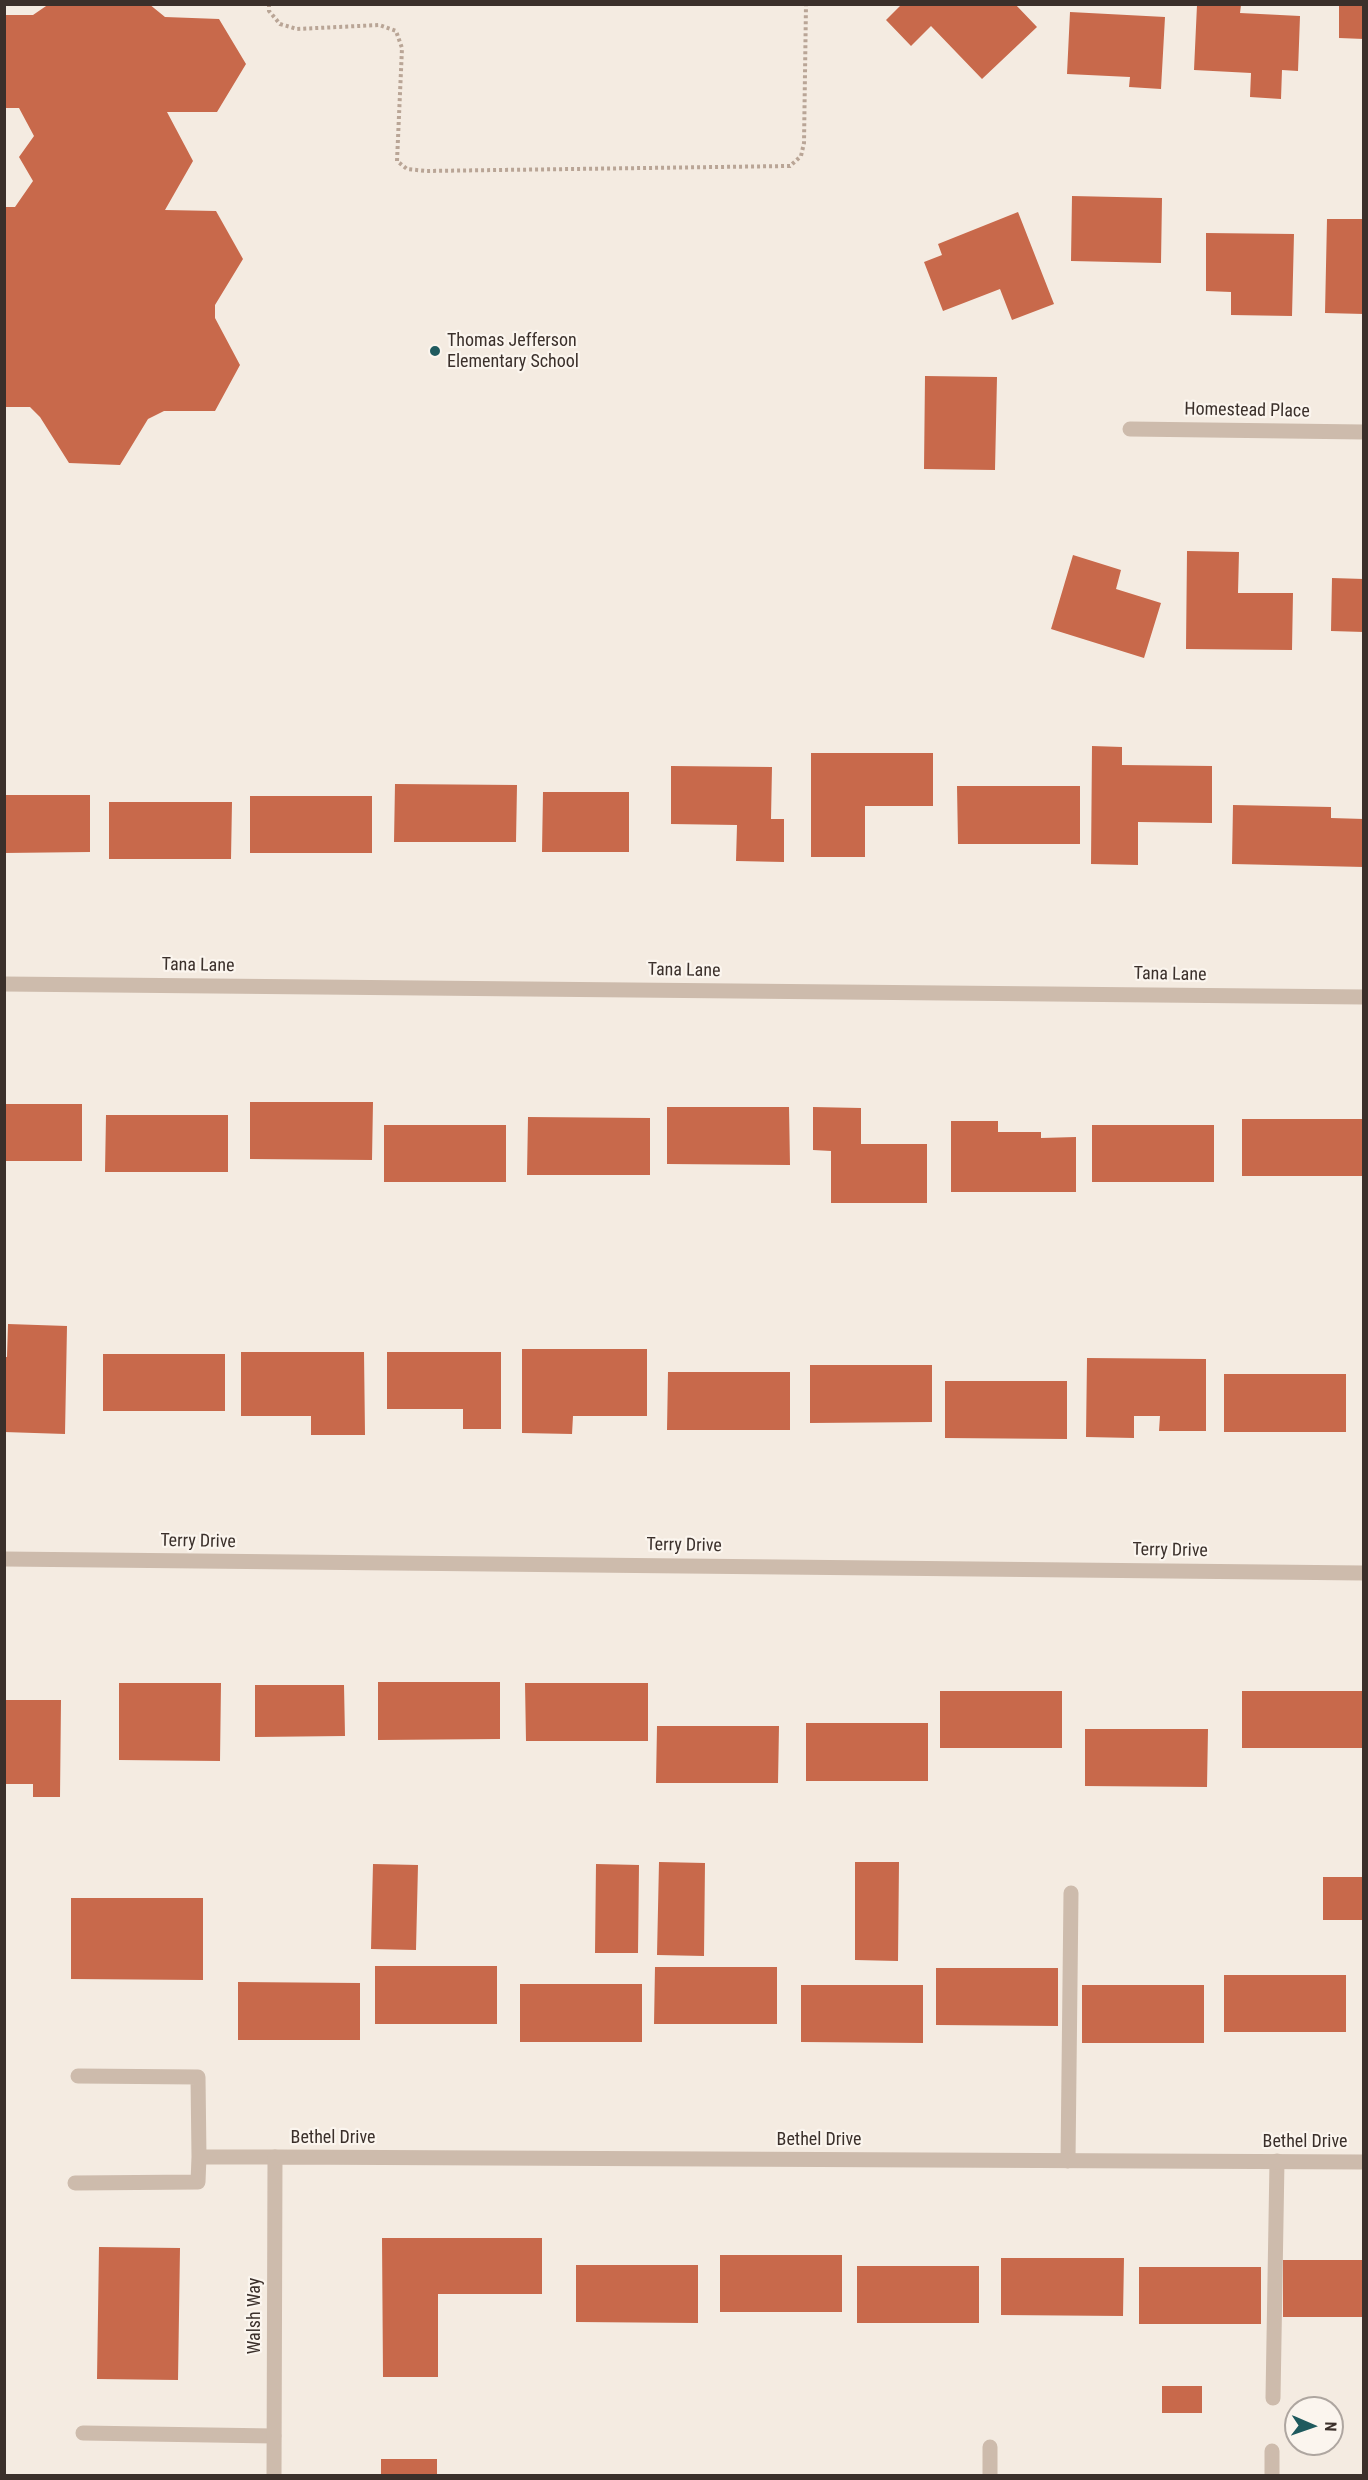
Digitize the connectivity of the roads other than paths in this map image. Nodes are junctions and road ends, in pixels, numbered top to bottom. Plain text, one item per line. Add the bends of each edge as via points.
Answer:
1 (1130, 429) dead end
2 (1364, 432) edge
3 (4, 984) edge
4 (1364, 997) edge
5 (4, 1559) edge
6 (1364, 1572) edge
7 (1071, 1893) dead end
8 (78, 2076) dead end
9 (199, 2157) junction
10 (275, 2157) junction
11 (1068, 2161) junction
12 (1277, 2161) junction
13 (1364, 2162) edge
14 (75, 2183) dead end
15 (1273, 2398) dead end
16 (83, 2433) dead end
17 (274, 2436) junction
18 (990, 2447) dead end
19 (1272, 2451) dead end
20 (274, 2475) edge
21 (990, 2475) edge
22 (1272, 2475) edge

1 - 2 street, Homestead Place
3 - 4 street, Tana Lane
5 - 6 street, Terry Drive
7 - 11 street
8 - 9 street via 198,2077
9 - 10 street, Bethel Drive
9 - 14 street via 198,2182
10 - 11 street, Bethel Drive
10 - 17 street, Walsh Way
11 - 12 street, Bethel Drive
12 - 13 street, Bethel Drive
12 - 15 street
16 - 17 street
17 - 20 street, Walsh Way
18 - 21 street
19 - 22 street

